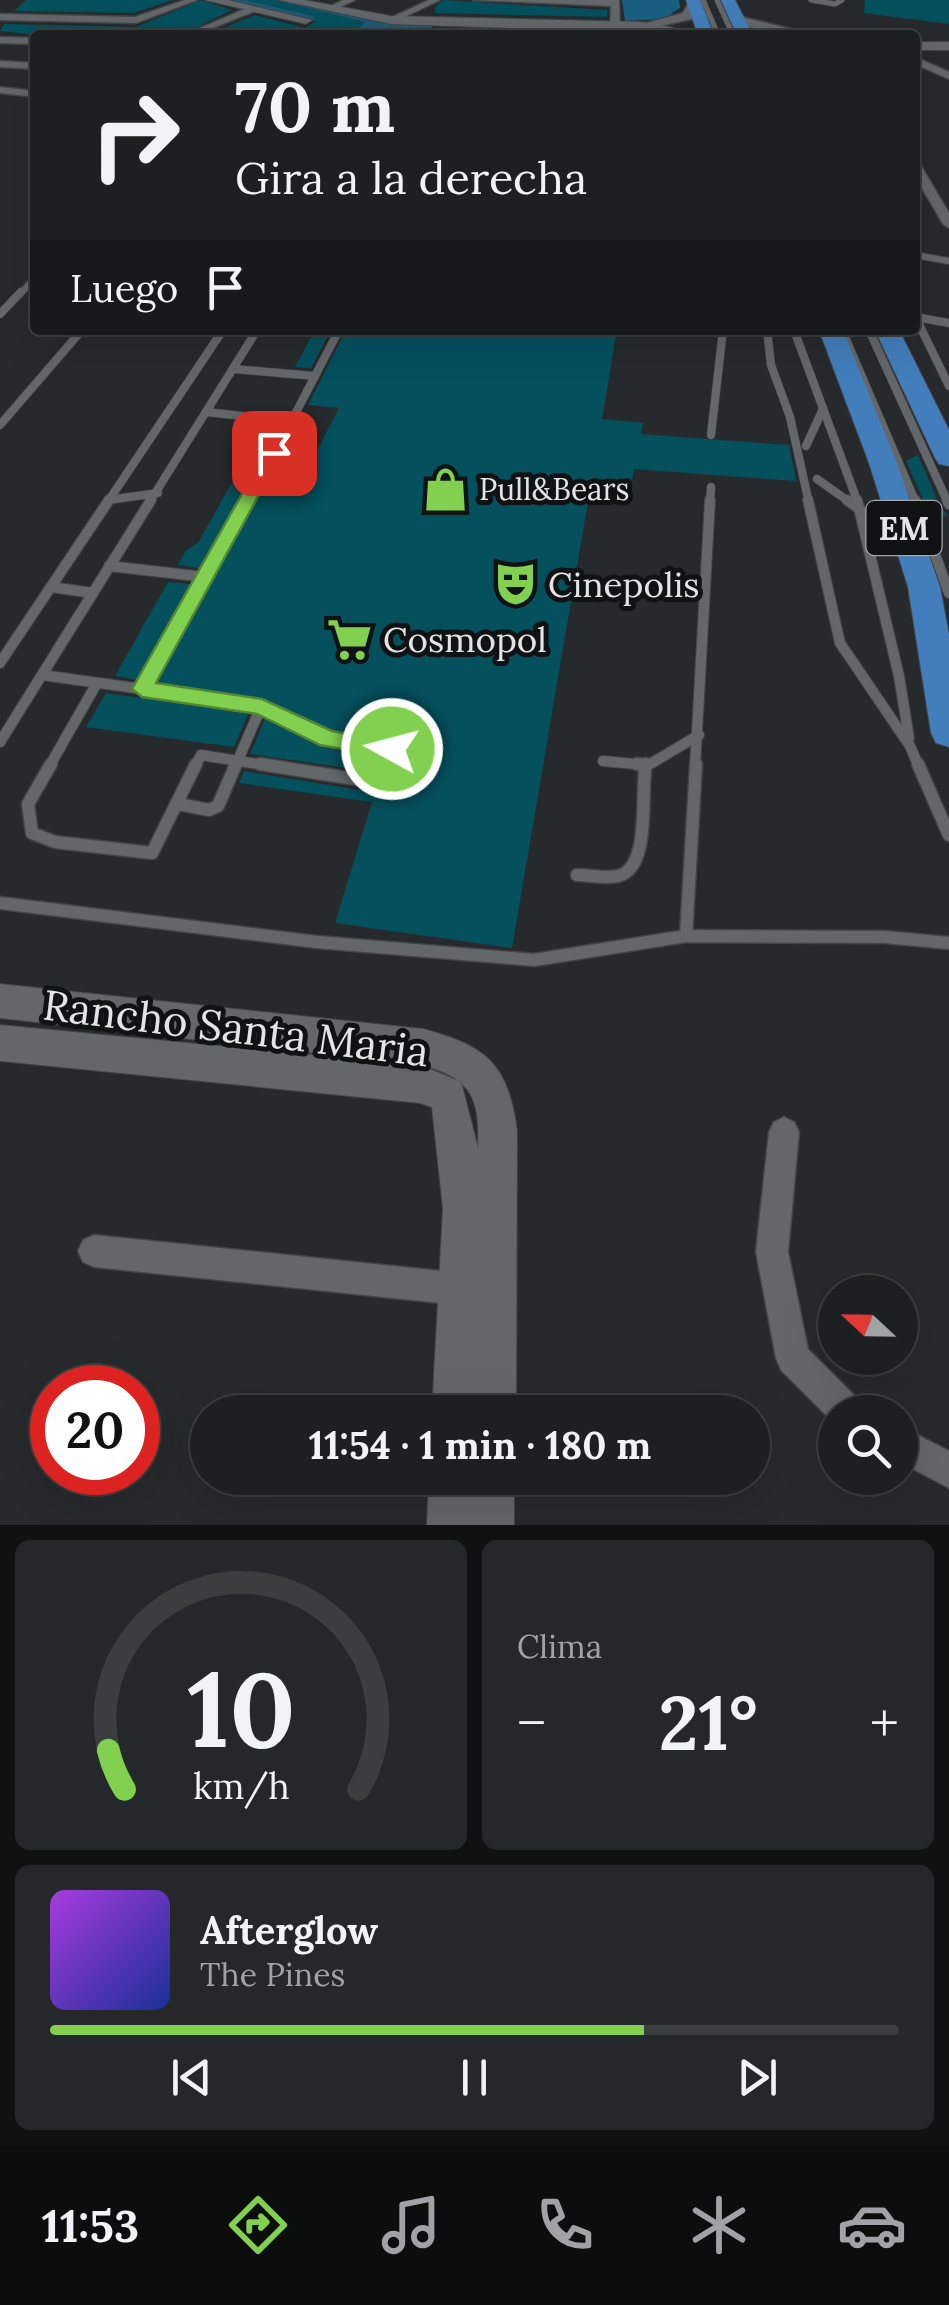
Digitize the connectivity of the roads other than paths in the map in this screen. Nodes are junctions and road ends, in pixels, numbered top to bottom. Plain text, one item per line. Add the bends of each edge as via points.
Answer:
1 (193, 0) edge
2 (212, 0) edge
3 (285, 0) edge
4 (350, 0) edge
5 (436, 0) edge
6 (477, 0) edge
7 (717, 0) edge
8 (728, 0) edge
9 (810, 0) edge
10 (842, 0) edge
11 (615, 2) edge
12 (700, 3) edge
13 (252, 8) junction
14 (329, 9) junction
15 (0, 16) edge
16 (391, 20) junction
17 (316, 22) dead end
18 (487, 22) junction
19 (642, 26) junction
20 (430, 28) edge
21 (201, 30) edge
22 (465, 30) edge
23 (616, 30) edge
24 (670, 30) edge
25 (705, 30) edge
26 (718, 30) edge
27 (739, 30) edge
28 (0, 40) edge
29 (30, 41) edge
30 (920, 49) edge
31 (949, 49) edge
32 (0, 64) edge
33 (30, 66) edge
34 (943, 70) edge
35 (949, 76) edge
36 (0, 90) edge
37 (30, 93) edge
38 (920, 175) edge
39 (949, 224) edge
40 (920, 255) edge
41 (949, 261) edge
42 (30, 283) edge
43 (0, 314) edge
44 (920, 317) edge
45 (949, 324) edge
46 (920, 326) edge
47 (78, 335) edge
48 (220, 335) edge
49 (254, 335) edge
50 (336, 335) edge
51 (722, 335) edge
52 (767, 335) edge
53 (796, 335) edge
54 (833, 335) edge
55 (844, 335) edge
56 (871, 335) edge
57 (889, 335) edge
58 (233, 369) junction
59 (315, 376) junction
60 (949, 386) edge
61 (823, 410) junction
62 (206, 412) junction
63 (280, 421) junction
64 (0, 425) edge
65 (711, 436) dead end
66 (806, 446) dead end
67 (949, 458) edge
68 (816, 479) dead end
69 (711, 487) dead end
70 (158, 494) junction
71 (108, 500) junction
72 (949, 504) edge
73 (861, 510) junction
74 (109, 566) junction
75 (205, 577) junction
76 (51, 587) junction
77 (92, 592) junction
78 (949, 593) edge
79 (0, 663) edge
80 (42, 675) junction
81 (98, 682) junction
82 (142, 689) junction
83 (262, 707) junction
84 (949, 733) edge
85 (699, 735) junction
86 (0, 742) edge
87 (910, 746) junction
88 (392, 749) dead end
89 (603, 761) dead end
90 (236, 762) junction
91 (645, 765) junction
92 (380, 783) dead end
93 (178, 804) junction
94 (949, 835) edge
95 (577, 875) dead end
96 (0, 902) edge
97 (686, 936) junction
98 (949, 943) edge
99 (0, 1001) edge
100 (0, 1043) edge
101 (784, 1132) dead end
102 (94, 1251) dead end
103 (460, 1289) junction
104 (456, 1395) edge
105 (493, 1395) edge
106 (830, 1395) edge
107 (918, 1453) edge
108 (949, 1470) edge
109 (453, 1495) edge
110 (491, 1495) edge
111 (452, 1525) edge
112 (490, 1525) edge

1 - 15 street via 136,20
2 - 13 street
3 - 14 street
4 - 14 street
5 - 16 street
6 - 11 street
7 - 27 lane
8 - 27 main road
9 - 10 lane
11 - 23 street
12 - 19 main road via 687,16
12 - 25 main road
12 - 26 lane via 714,12
13 - 17 street
13 - 21 street
14 - 16 street
16 - 20 street
18 - 20 street
18 - 22 street
18 - 23 street
19 - 23 street
19 - 24 street
28 - 29 street
30 - 31 street
32 - 33 street
34 - 35 street
36 - 37 street
38 - 39 street
40 - 41 lane
42 - 43 lane
44 - 45 lane
46 - 60 lane
47 - 64 lane
48 - 71 lane
49 - 58 lane
50 - 59 lane
51 - 65 lane
52 - 87 lane via 840,643
53 - 61 lane
54 - 84 main road, EM via 924,586
55 - 78 lane
56 - 72 lane
57 - 67 main road, EM
58 - 59 lane
58 - 62 lane
59 - 63 lane
61 - 66 lane
61 - 73 lane
62 - 63 lane
62 - 70 lane
63 - 75 lane
68 - 73 lane
69 - 85 lane
70 - 71 lane
70 - 74 lane
71 - 76 lane
73 - 87 lane
74 - 75 lane
74 - 77 lane
75 - 82 lane
76 - 77 lane
76 - 79 lane
77 - 80 lane
80 - 81 lane
80 - 86 lane
81 - 82 lane
81 - 93 lane via 28,804 32,833 144,854 158,846
82 - 83 lane
83 - 88 lane via 328,739
83 - 90 lane
85 - 91 lane
85 - 97 lane
87 - 94 lane
89 - 91 lane
90 - 92 lane
90 - 93 lane via 214,810
90 - 93 lane via 201,755
91 - 95 lane via 634,868 619,876
96 - 97 lane via 317,942 534,960
97 - 98 lane
99 - 105 street, Rancho Santa Maria via 423,1047 479,1068 494,1094 498,1131
100 - 103 street, Rancho Santa Maria via 420,1084 448,1095 460,1134
101 - 106 street via 772,1252 794,1358
102 - 103 street
103 - 104 street, Rancho Santa Maria
107 - 108 street
109 - 111 street
110 - 112 street

